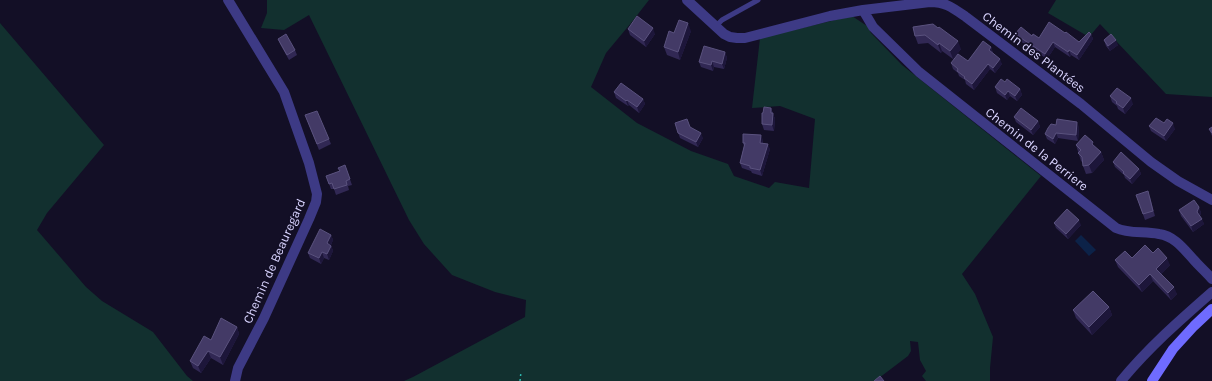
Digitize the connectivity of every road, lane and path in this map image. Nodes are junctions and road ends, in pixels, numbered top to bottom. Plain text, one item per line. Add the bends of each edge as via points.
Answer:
1 (228, 0) edge
2 (687, 0) edge
3 (758, 0) edge
4 (862, 10) junction
5 (716, 26) junction
6 (1212, 200) edge
7 (1212, 279) edge
8 (1212, 292) edge
9 (1212, 309) edge
10 (521, 372) dead end
11 (235, 381) edge
12 (520, 381) edge
13 (1120, 381) edge
14 (1152, 381) edge

1 - 11 street, Chemin de Beauregard via 284,92 317,194 309,219 238,368
2 - 5 street, Chemin des Plantées
3 - 5 lane
4 - 5 street, Chemin des Plantées via 745,38 730,37
4 - 6 street, Chemin des Plantées via 930,2 948,5 1067,93 1151,162
4 - 7 street, Chemin de la Perriere via 873,27 919,72 1116,228 1169,237 1182,246
8 - 13 street via 1165,333
9 - 14 main road via 1174,349
10 - 12 path

